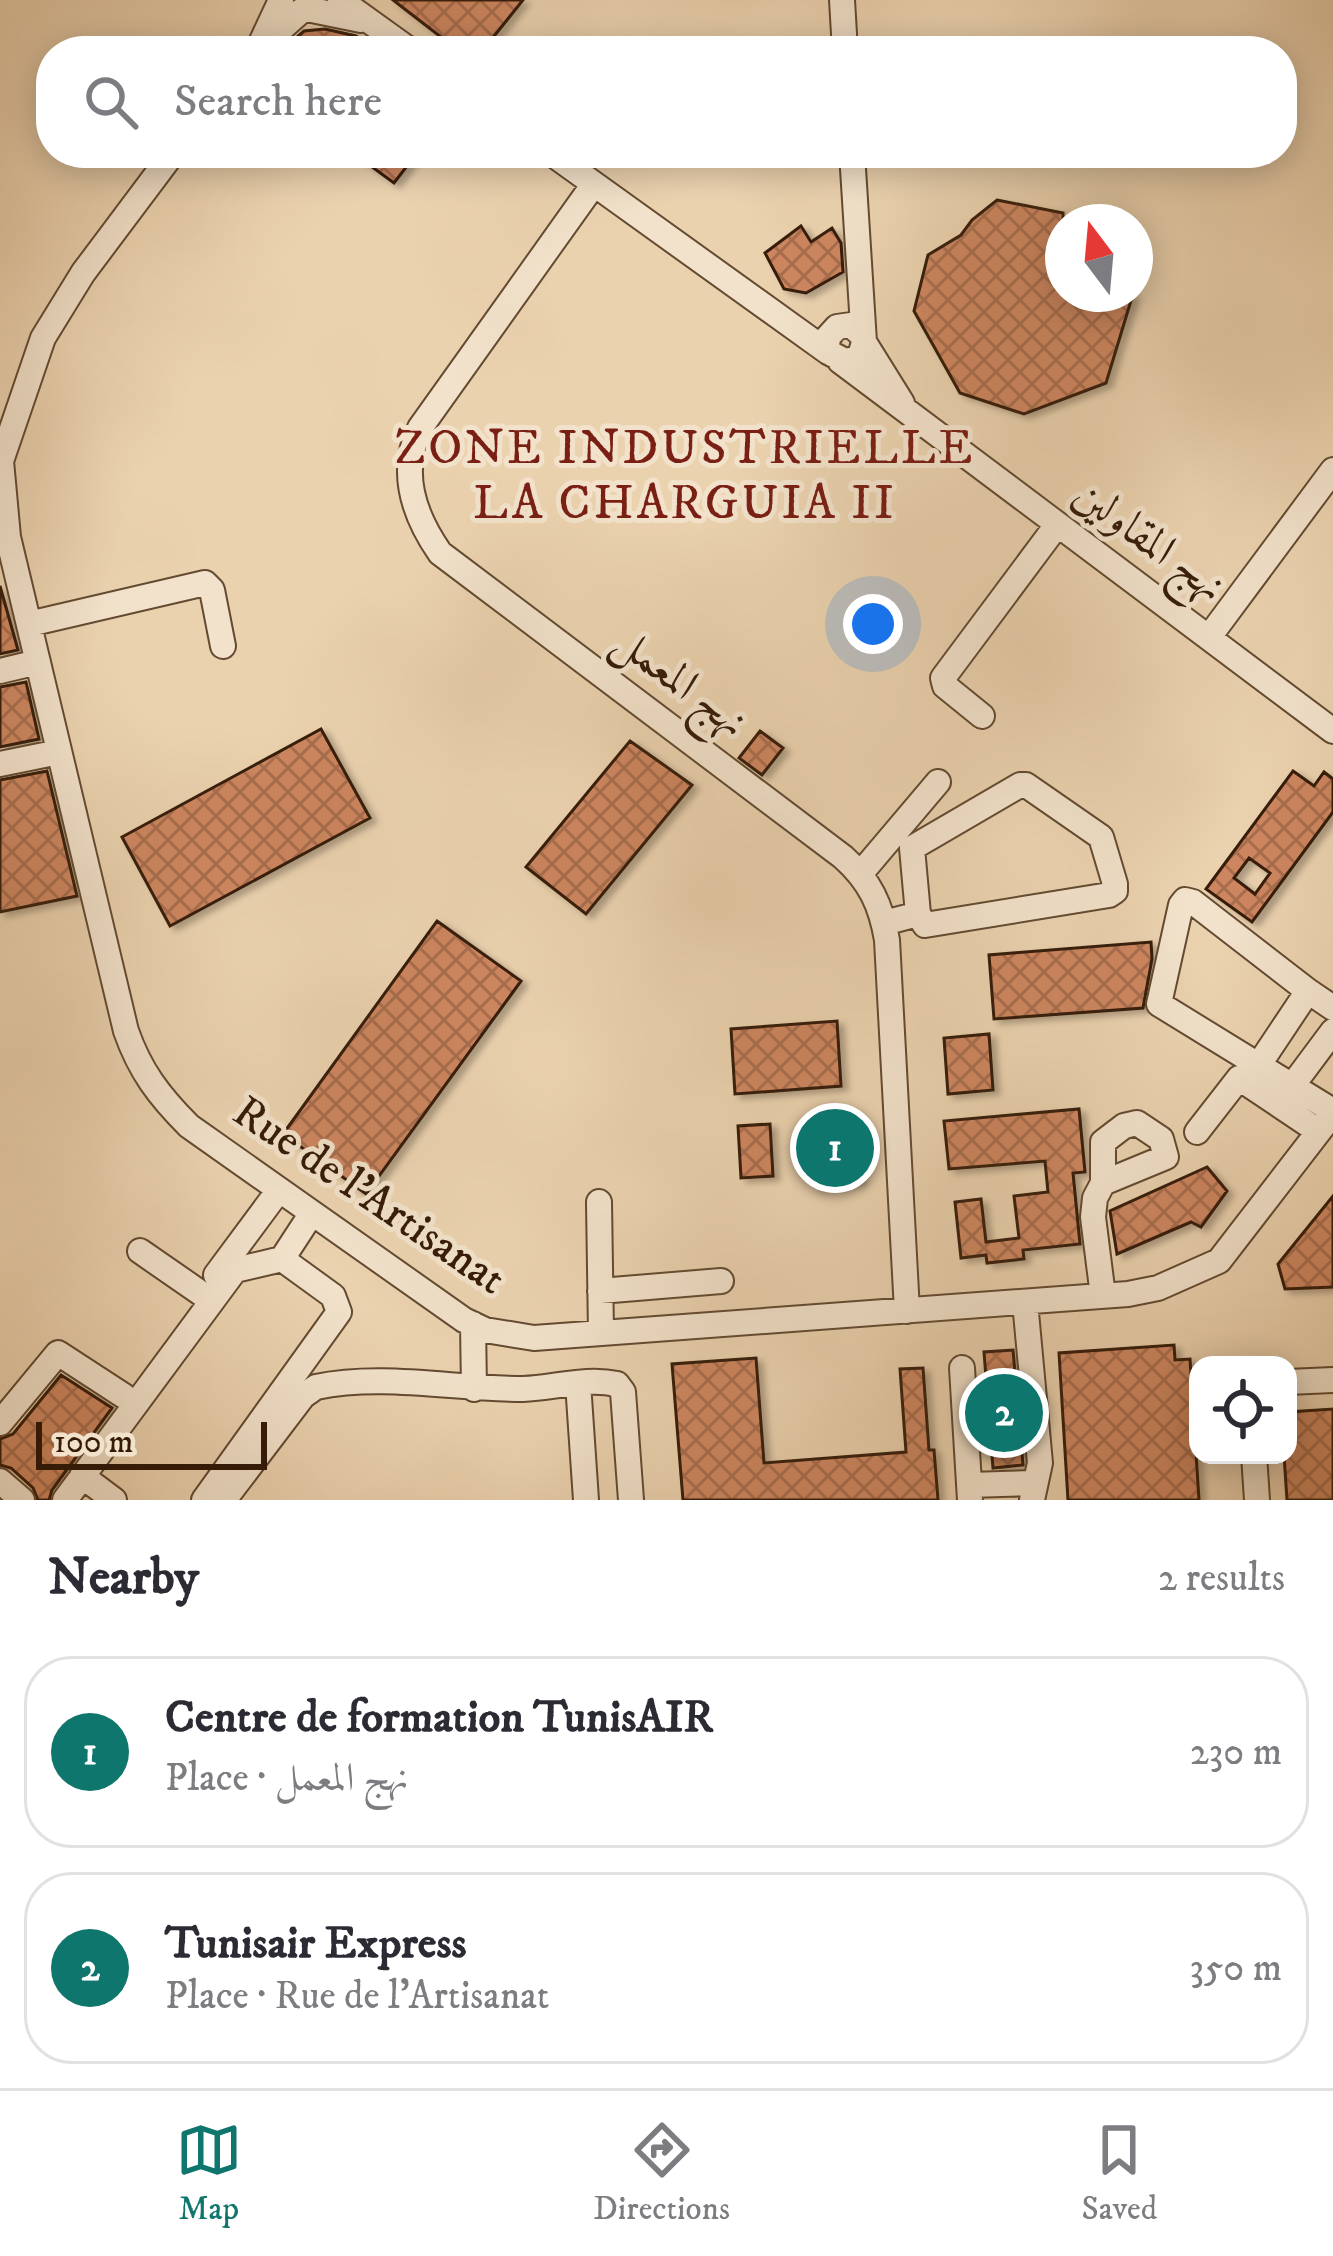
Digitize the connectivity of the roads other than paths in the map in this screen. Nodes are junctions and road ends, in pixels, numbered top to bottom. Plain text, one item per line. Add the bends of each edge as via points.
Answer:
1 (340, 0) edge
2 (842, 0) edge
3 (297, 4) edge
4 (369, 20) junction
5 (269, 36) edge
6 (391, 36) edge
7 (844, 36) edge
8 (162, 168) edge
9 (572, 168) edge
10 (853, 168) edge
11 (594, 184) junction
12 (784, 321) junction
13 (852, 332) junction
14 (834, 357) junction
15 (25, 390) junction
16 (913, 420) junction
17 (0, 426) edge
18 (0, 457) edge
19 (1333, 470) edge
20 (1057, 525) junction
21 (4, 528) edge
22 (28, 624) junction
23 (1209, 637) junction
24 (223, 646) dead end
25 (38, 662) junction
26 (0, 671) edge
27 (982, 716) dead end
28 (1333, 731) edge
29 (59, 752) junction
30 (0, 764) edge
31 (938, 782) dead end
32 (861, 874) junction
33 (918, 914) junction
34 (884, 923) junction
35 (1309, 991) junction
36 (1333, 1008) edge
37 (1333, 1031) edge
38 (1258, 1066) junction
39 (1292, 1086) junction
40 (1328, 1118) edge
41 (1197, 1132) dead end
42 (1102, 1183) dead end
43 (279, 1190) junction
44 (599, 1202) dead end
45 (312, 1213) junction
46 (140, 1251) dead end
47 (282, 1259) junction
48 (721, 1281) dead end
49 (600, 1292) junction
50 (202, 1294) junction
51 (1103, 1296) junction
52 (1025, 1302) junction
53 (907, 1311) junction
54 (473, 1324) junction
55 (602, 1333) junction
56 (962, 1368) dead end
57 (1333, 1380) edge
58 (1297, 1382) edge
59 (578, 1383) junction
60 (474, 1389) junction
61 (124, 1396) junction
62 (0, 1423) edge
63 (1255, 1464) edge
64 (82, 1476) junction
65 (0, 1481) edge
66 (1032, 1491) edge
67 (970, 1492) edge
68 (22, 1500) edge
69 (50, 1500) edge
70 (64, 1500) edge
71 (114, 1500) edge
72 (204, 1500) edge
73 (224, 1500) edge
74 (586, 1500) edge
75 (631, 1500) edge
76 (1257, 1500) edge

1 - 4 street
2 - 7 street
3 - 4 street
3 - 5 street
4 - 6 street
8 - 15 street, Rue de l'Artisanat via 63,304
9 - 11 street, نهج المقاولين
10 - 13 street via 862,293
11 - 12 street, نهج المقاولين
11 - 32 street, نهج المعمل via 420,428 408,461 413,504 440,553
12 - 13 street, نهج المقاولين
12 - 14 street, نهج المقاولين
13 - 14 street via 827,338
13 - 14 street via 854,360
13 - 16 street, نهج المقاولين
14 - 16 street, نهج المقاولين
15 - 17 street, Rue de l'Artisanat
15 - 18 street, Rue de l'Artisanat
16 - 20 street, نهج المقاولين
18 - 21 street, Rue de l'Artisanat
19 - 23 street
20 - 23 street, نهج المقاولين
20 - 27 street via 944,678
21 - 22 street, Rue de l'Artisanat
22 - 24 street via 205,583
22 - 25 street, Rue de l'Artisanat
23 - 28 street, نهج المقاولين
25 - 26 street
25 - 29 street, Rue de l'Artisanat
29 - 30 street
29 - 43 street, Rue de l'Artisanat via 138,1065 189,1126
31 - 32 street
32 - 34 street, نهج المعمل
33 - 33 street via 925,925 1109,895 1115,884 1105,843 1020,785 912,848
33 - 34 street
34 - 53 street, نهج المعمل
35 - 36 street
35 - 38 street
35 - 38 street via 1193,902 1181,905 1159,1004
37 - 39 street
38 - 39 street
39 - 40 street
40 - 41 street via 1239,1078
40 - 51 street, Rue de l'Artisanat via 1220,1261 1158,1288
42 - 51 street via 1094,1217
43 - 45 street, Rue de l'Artisanat
43 - 50 street
44 - 49 street
45 - 47 street
45 - 54 street, Rue de l'Artisanat
46 - 50 street
47 - 64 street via 235,1270
47 - 72 street via 334,1296 339,1312
48 - 49 street
49 - 55 street
50 - 61 street
51 - 52 street, Rue de l'Artisanat
52 - 53 street, Rue de l'Artisanat
52 - 66 street via 1040,1463
53 - 55 street, Rue de l'Artisanat
54 - 55 street, Rue de l'Artisanat via 534,1338
54 - 60 street
56 - 67 street
57 - 58 street
59 - 60 street
59 - 74 street
59 - 75 street via 604,1381 623,1392
60 - 73 street via 418,1381 316,1387
61 - 62 street via 58,1353
61 - 69 street
63 - 76 street
64 - 70 street
64 - 71 street
65 - 68 street
66 - 67 street

